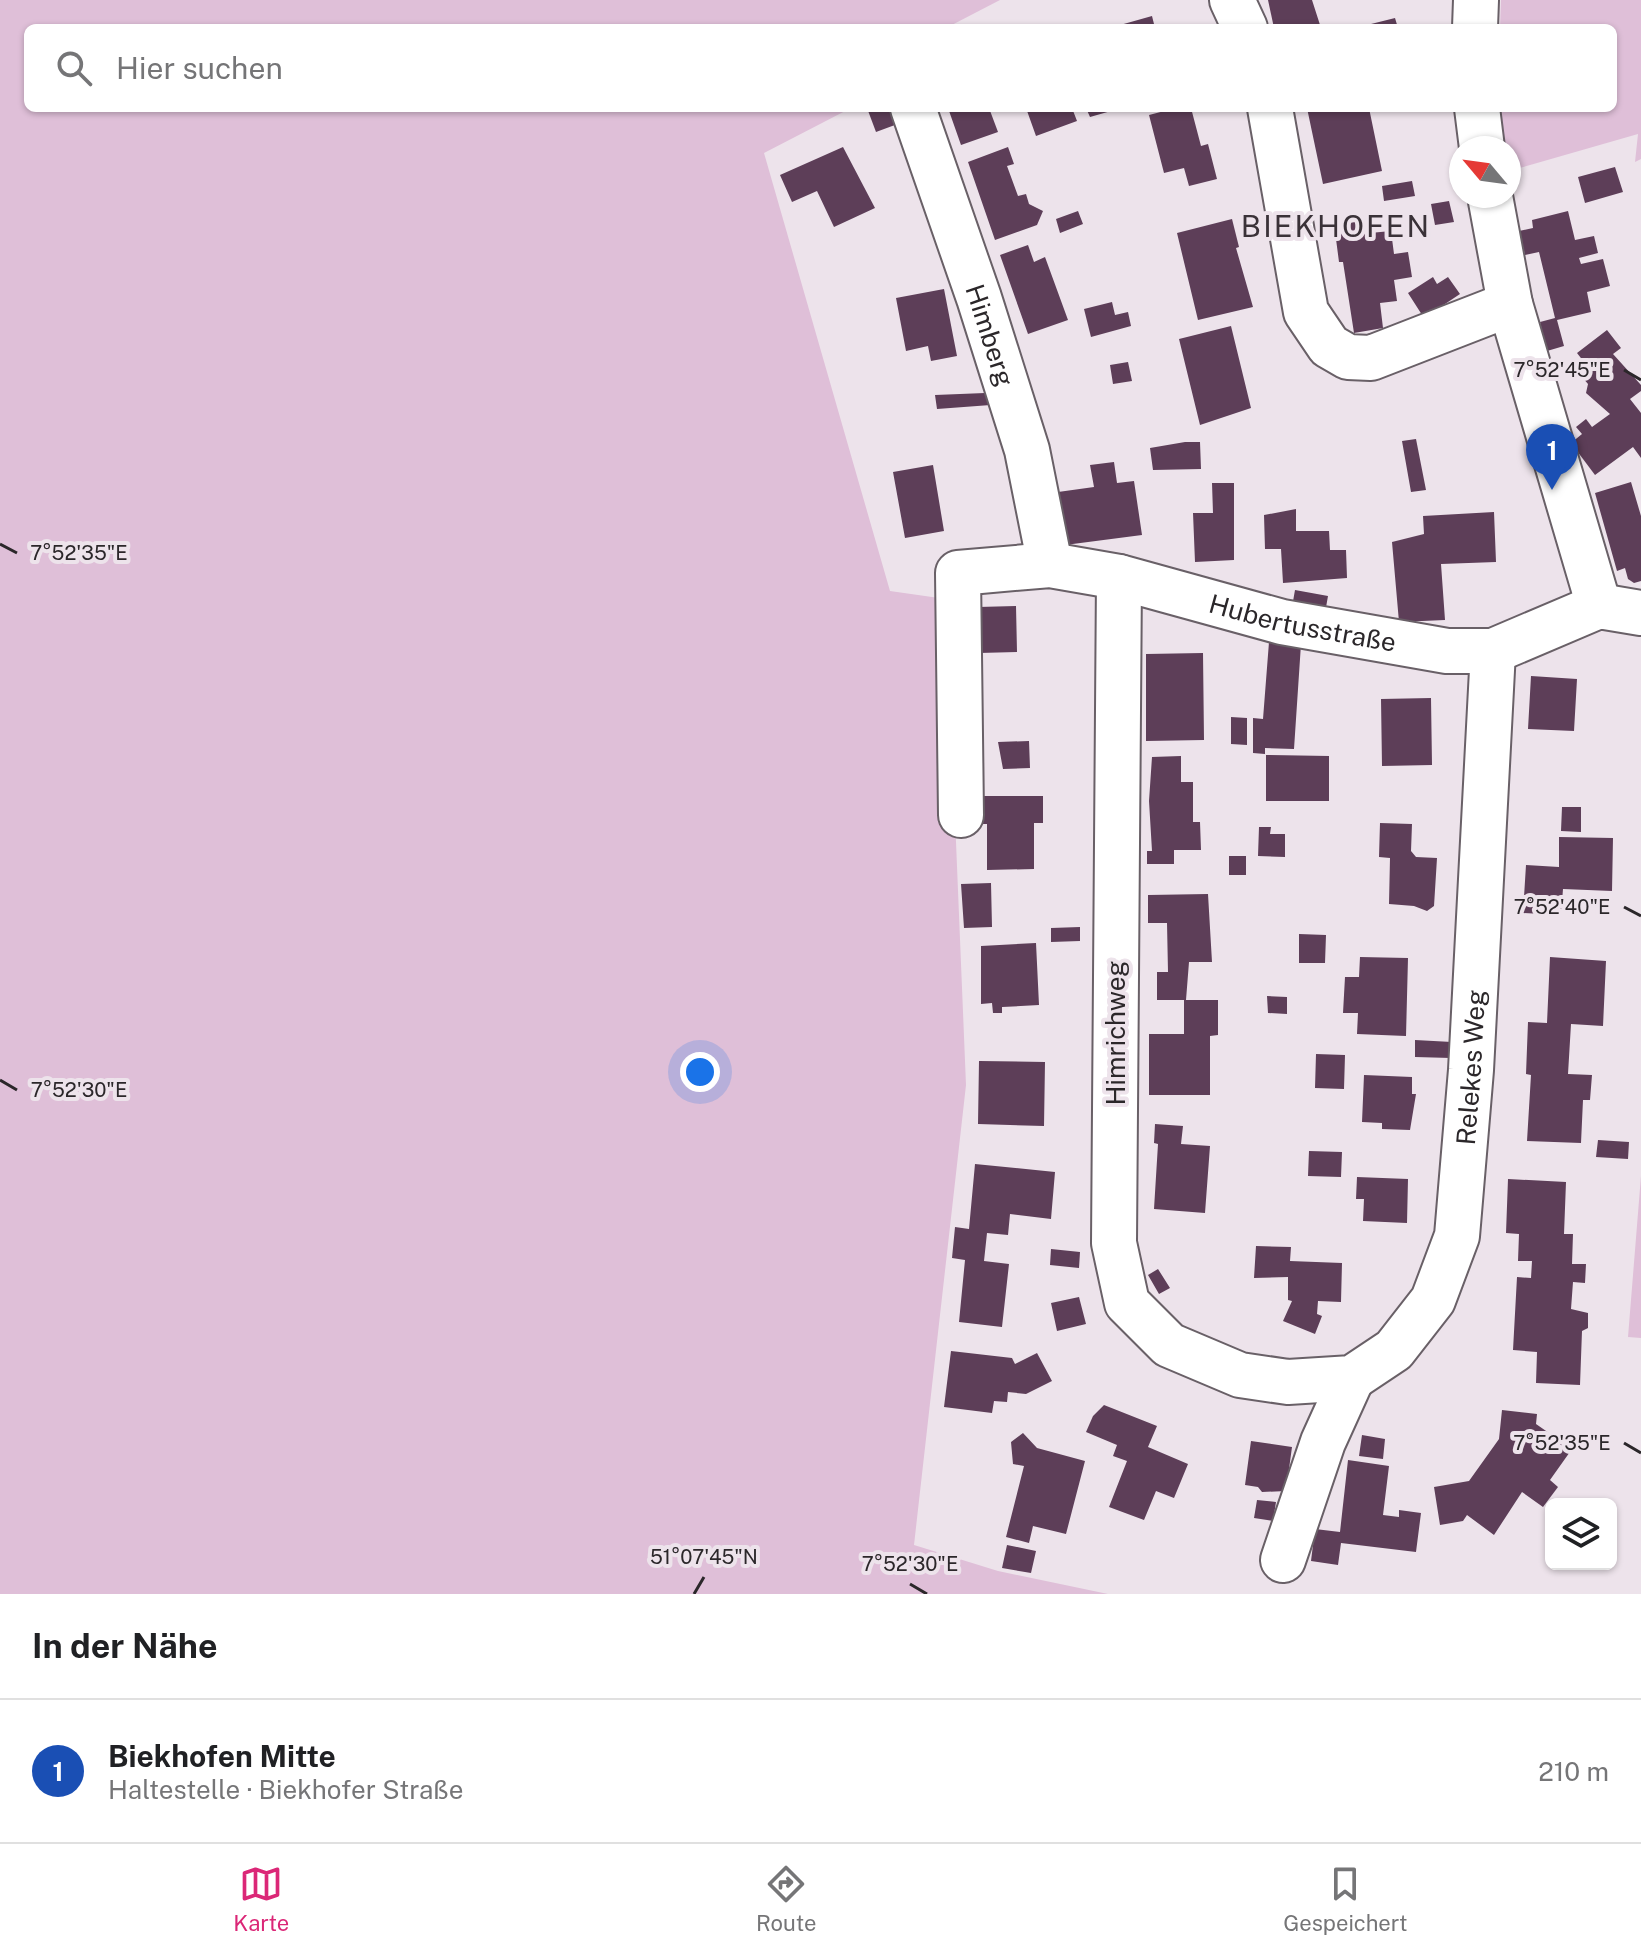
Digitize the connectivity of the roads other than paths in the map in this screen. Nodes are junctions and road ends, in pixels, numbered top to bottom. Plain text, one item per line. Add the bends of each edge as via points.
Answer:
1 (1232, 0) edge
2 (1476, 0) edge
3 (1243, 24) edge
4 (1475, 24) edge
5 (914, 112) edge
6 (1271, 112) edge
7 (1478, 112) edge
8 (1480, 136) edge
9 (1492, 208) edge
10 (1510, 304) junction
11 (1050, 565) junction
12 (1119, 577) junction
13 (1599, 606) junction
14 (1641, 613) edge
15 (1493, 651) junction
16 (961, 815) dead end
17 (1352, 1378) junction
18 (1283, 1560) dead end

1 - 3 street
2 - 4 street
5 - 11 street, Himberg via 1027,450
6 - 10 street via 1306,312 1329,346 1348,357 1371,358
7 - 8 street
9 - 10 street
10 - 13 street
11 - 12 street, Hubertusstraße
11 - 16 street, Hubertusstraße via 958,573
12 - 15 street, Hubertusstraße via 1282,622 1447,651
12 - 17 street, Himrichweg via 1114,1243 1127,1303 1169,1345 1240,1375 1288,1382
13 - 14 street
13 - 15 street, Hubertusstraße
15 - 17 street, Relekes Weg via 1457,1236 1433,1300 1394,1350
17 - 18 street via 1323,1442

